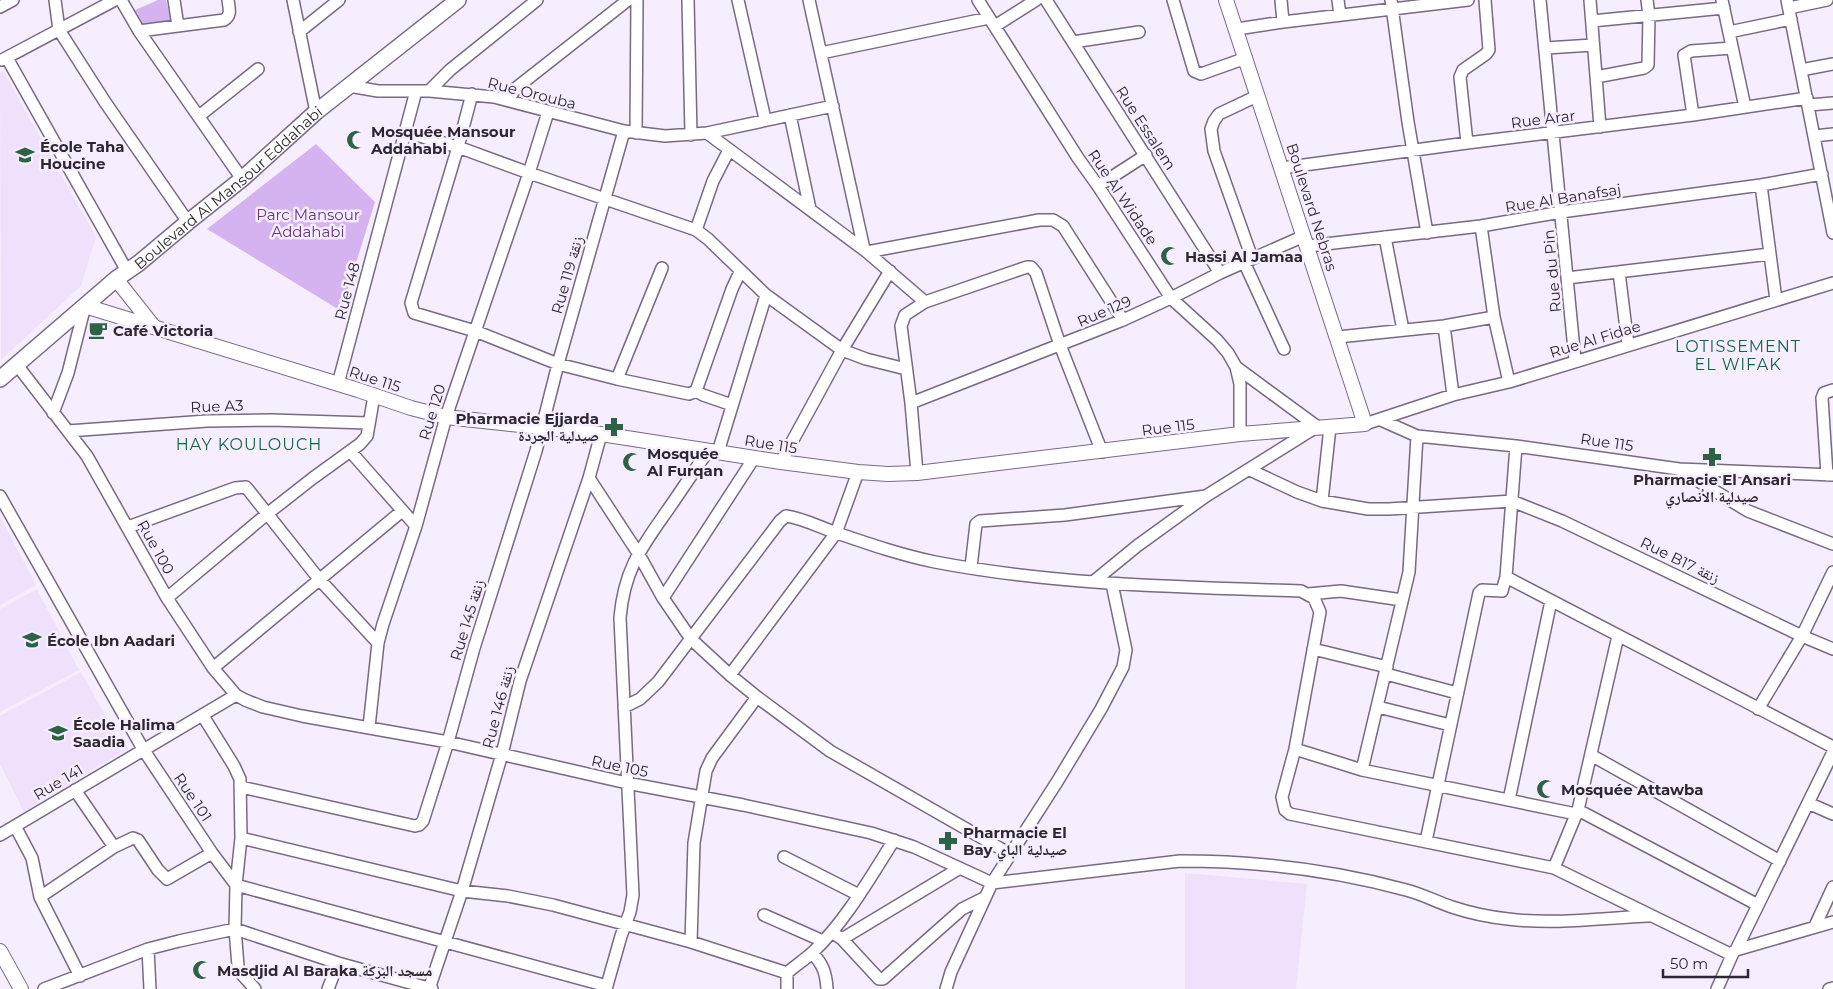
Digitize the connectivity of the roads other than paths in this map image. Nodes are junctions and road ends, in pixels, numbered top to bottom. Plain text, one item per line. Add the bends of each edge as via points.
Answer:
1 (12, 0) edge
2 (56, 0) edge
3 (115, 0) edge
4 (121, 0) edge
5 (174, 0) edge
6 (228, 0) edge
7 (293, 0) edge
8 (339, 0) edge
9 (458, 0) edge
10 (537, 0) edge
11 (628, 0) edge
12 (637, 0) edge
13 (688, 0) edge
14 (738, 0) edge
15 (809, 0) edge
16 (978, 0) edge
17 (1036, 0) edge
18 (1046, 0) edge
19 (1173, 0) edge
20 (1226, 0) edge
21 (1281, 0) edge
22 (1338, 0) edge
23 (1468, 0) edge
24 (1485, 0) edge
25 (1540, 0) edge
26 (1590, 0) edge
27 (1647, 0) edge
28 (1827, 0) edge
29 (1456, 1) edge
30 (1723, 4) edge
31 (1392, 5) edge
32 (0, 7) edge
33 (1789, 9) edge
34 (1340, 15) junction
35 (1649, 15) junction
36 (1592, 21) junction
37 (992, 22) junction
38 (1283, 22) junction
39 (178, 26) junction
40 (1237, 29) junction
41 (59, 30) junction
42 (139, 31) junction
43 (299, 32) junction
44 (1139, 32) dead end
45 (1729, 32) junction
46 (1073, 42) junction
47 (1593, 46) junction
48 (1546, 48) junction
49 (1732, 48) junction
50 (821, 53) junction
51 (1246, 58) junction
52 (3, 59) edge
53 (1833, 64) edge
54 (258, 69) dead end
55 (1801, 70) junction
56 (1596, 78) junction
57 (349, 86) junction
58 (416, 91) junction
59 (429, 91) junction
60 (472, 94) junction
61 (1258, 96) junction
62 (508, 100) junction
63 (1808, 102) junction
64 (1833, 103) edge
65 (833, 106) junction
66 (1745, 107) junction
67 (316, 112) junction
68 (548, 112) junction
69 (790, 115) junction
70 (1693, 115) junction
71 (199, 116) junction
72 (765, 120) junction
73 (1600, 127) junction
74 (624, 131) junction
75 (405, 132) junction
76 (636, 133) junction
77 (707, 133) junction
78 (1553, 134) junction
79 (1833, 134) edge
80 (691, 135) junction
81 (1815, 136) junction
82 (1467, 143) junction
83 (458, 147) junction
84 (729, 150) junction
85 (1413, 151) junction
86 (1146, 155) junction
87 (1282, 168) junction
88 (529, 173) junction
89 (1822, 174) junction
90 (242, 179) junction
91 (1761, 185) junction
92 (1098, 186) junction
93 (604, 199) junction
94 (810, 209) junction
95 (1562, 212) junction
96 (188, 222) junction
97 (1481, 226) junction
98 (696, 230) junction
99 (1427, 232) junction
100 (1833, 233) edge
101 (1385, 237) junction
102 (1306, 241) junction
103 (866, 250) junction
104 (1770, 254) junction
105 (1248, 260) junction
106 (662, 268) dead end
107 (890, 271) junction
108 (740, 272) junction
109 (1619, 272) junction
110 (1220, 273) junction
111 (122, 275) junction
112 (1567, 278) junction
113 (1833, 284) edge
114 (766, 295) junction
115 (1171, 298) junction
116 (1776, 300) junction
117 (925, 302) junction
118 (85, 306) junction
119 (1494, 317) junction
120 (1124, 320) junction
121 (1444, 326) junction
122 (154, 327) junction
123 (1403, 330) junction
124 (475, 331) junction
125 (1338, 337) junction
126 (1060, 345) junction
127 (1628, 345) junction
128 (1284, 348) dead end
129 (842, 350) junction
130 (1575, 360) junction
131 (558, 364) junction
132 (17, 365) junction
133 (1236, 367) junction
134 (906, 369) junction
135 (0, 379) edge
136 (617, 379) junction
137 (1508, 382) junction
138 (338, 384) junction
139 (1833, 390) edge
140 (696, 391) junction
141 (1453, 395) junction
142 (374, 396) junction
143 (911, 403) junction
144 (732, 405) junction
145 (53, 413) junction
146 (446, 417) junction
147 (1381, 420) junction
148 (368, 423) junction
149 (1365, 424) junction
150 (542, 428) junction
151 (1320, 428) junction
152 (68, 431) junction
153 (601, 434) junction
154 (1240, 434) junction
155 (1416, 436) junction
156 (1516, 446) junction
157 (350, 451) junction
158 (713, 451) junction
159 (1102, 452) junction
160 (754, 458) junction
161 (781, 462) junction
162 (1679, 469) junction
163 (1250, 470) junction
164 (858, 472) junction
165 (917, 473) junction
166 (1830, 475) edge
167 (589, 478) junction
168 (0, 496) edge
169 (1206, 496) junction
170 (1322, 501) junction
171 (1512, 502) junction
172 (1412, 508) junction
173 (402, 510) junction
174 (267, 514) junction
175 (416, 526) junction
176 (128, 527) junction
177 (836, 533) junction
178 (1833, 544) edge
179 (638, 553) junction
180 (971, 567) junction
181 (1833, 572) edge
182 (1506, 577) junction
183 (320, 579) junction
184 (1093, 582) junction
185 (1112, 584) junction
186 (1308, 594) junction
187 (167, 598) junction
188 (664, 598) junction
189 (1402, 600) junction
190 (1551, 601) junction
191 (1618, 636) junction
192 (1802, 636) junction
193 (691, 639) junction
194 (378, 643) junction
195 (1313, 649) junction
196 (1833, 649) edge
197 (213, 668) junction
198 (1386, 670) junction
199 (730, 675) junction
200 (1457, 693) junction
201 (236, 695) junction
202 (757, 697) junction
203 (624, 707) junction
204 (1378, 707) junction
205 (1758, 709) junction
206 (203, 716) junction
207 (1450, 726) junction
208 (368, 727) junction
209 (448, 742) junction
210 (1833, 748) edge
211 (1294, 749) junction
212 (143, 750) junction
213 (1833, 752) edge
214 (502, 754) junction
215 (1590, 755) junction
216 (1362, 770) junction
217 (627, 783) junction
218 (1438, 786) junction
219 (241, 787) junction
220 (75, 790) junction
221 (701, 797) junction
222 (1509, 800) junction
223 (1808, 803) junction
224 (1577, 812) junction
225 (1833, 814) edge
226 (15, 826) junction
227 (0, 835) edge
228 (241, 838) junction
229 (894, 840) junction
230 (1426, 841) junction
231 (114, 847) junction
232 (212, 853) junction
233 (1010, 854) junction
234 (784, 857) dead end
235 (1780, 861) junction
236 (960, 868) junction
237 (1554, 868) junction
238 (992, 883) junction
239 (236, 886) junction
240 (1833, 887) edge
241 (462, 891) junction
242 (859, 895) junction
243 (40, 897) junction
244 (984, 898) junction
245 (1758, 906) junction
246 (764, 915) dead end
247 (1651, 915) junction
248 (1833, 922) edge
249 (625, 925) junction
250 (1815, 926) junction
251 (235, 929) junction
252 (831, 932) junction
253 (842, 940) junction
254 (823, 941) junction
255 (445, 942) junction
256 (691, 942) junction
257 (148, 949) junction
258 (0, 951) edge
259 (1734, 952) junction
260 (812, 953) junction
261 (338, 963) junction
262 (787, 973) junction
263 (80, 976) junction
264 (606, 988) edge
265 (1833, 988) edge
266 (21, 989) edge
267 (44, 989) edge
268 (150, 989) edge
269 (254, 989) edge
270 (328, 989) edge
271 (430, 989) edge
272 (787, 989) edge
273 (827, 989) edge
274 (946, 989) edge
275 (1718, 989) edge
276 (1829, 989) edge

1 - 32 street
2 - 41 street
3 - 41 street
4 - 42 street
5 - 39 street
6 - 39 street via 230,13 224,20
7 - 43 street
8 - 43 street
9 - 57 main road, Boulevard Al Mansour Eddahabi
10 - 59 street via 450,70
11 - 62 street via 516,88
12 - 76 street
13 - 80 street
14 - 72 street
15 - 50 street
16 - 37 street, Rue Al Widade
17 - 37 street
18 - 46 street, Rue Essalem
19 - 51 street via 1194,72 1201,74
20 - 40 street, Boulevard Nebras
21 - 38 street
22 - 34 street
23 - 29 street
24 - 82 street via 1489,50 1463,70 1460,77
25 - 48 street, Rue du Pin
26 - 36 street
27 - 35 street
28 - 33 street
29 - 31 street
30 - 35 street
30 - 45 street
31 - 34 street
31 - 85 street
33 - 45 street
33 - 55 street
34 - 38 street
35 - 36 street
35 - 56 street via 1649,62 1646,67
36 - 47 street
37 - 50 street
37 - 92 street, Rue Al Widade
38 - 40 street
39 - 42 street
40 - 51 street, Boulevard Nebras
41 - 52 street
41 - 96 street
42 - 71 street
43 - 67 street
44 - 46 street
45 - 49 street
46 - 86 street, Rue Essalem
47 - 48 street
47 - 56 street
48 - 78 street, Rue du Pin
49 - 66 street
49 - 70 street via 1692,51 1684,55
50 - 65 street
51 - 61 street, Boulevard Nebras
52 - 111 street
53 - 55 street
54 - 71 street
55 - 63 street
56 - 73 street
57 - 58 street, Rue Orouba via 378,91
57 - 67 main road, Boulevard Al Mansour Eddahabi
58 - 59 street, Rue Orouba
58 - 75 street, Rue 148
59 - 60 street, Rue Orouba
60 - 62 street, Rue Orouba
60 - 83 street
61 - 87 street, Boulevard Nebras
61 - 105 street via 1219,114 1211,129 1214,151
62 - 68 street, Rue Orouba
63 - 64 street, Rue Arar
63 - 66 street, Rue Arar
63 - 81 street
65 - 69 street, Rue Orouba
65 - 103 street
66 - 70 street, Rue Arar
67 - 90 main road, Boulevard Al Mansour Eddahabi
68 - 74 street, Rue Orouba
68 - 88 street, Rue 120
69 - 72 street, Rue Orouba
69 - 94 street
70 - 73 street, Rue Arar
71 - 90 street
72 - 77 street, Rue Orouba
73 - 78 street, Rue Arar
74 - 76 street, Rue Orouba
74 - 93 street, Rue 119 زنقة
75 - 83 street
75 - 138 street, Rue 148
76 - 80 street, Rue Orouba
77 - 80 street, Rue Orouba
77 - 84 street
78 - 82 street, Rue Arar
78 - 95 street, Rue du Pin
79 - 81 street
81 - 89 street
82 - 85 street, Rue Arar
83 - 88 street
83 - 124 street via 412,311
84 - 94 street
84 - 98 street via 712,182
85 - 87 street, Rue Arar
85 - 99 street
86 - 92 street
86 - 110 street, Rue Essalem
87 - 102 street, Boulevard Nebras
88 - 93 street
88 - 124 street, Rue 120
89 - 91 street, Rue Al Banafsaj
89 - 100 street
90 - 96 main road, Boulevard Al Mansour Eddahabi
91 - 95 street, Rue Al Banafsaj
91 - 104 street
92 - 115 street, Rue Al Widade
93 - 98 street
93 - 131 street, Rue 119 زنقة
94 - 103 street
95 - 97 street, Rue Al Banafsaj
95 - 112 street, Rue du Pin
96 - 111 main road, Boulevard Al Mansour Eddahabi
97 - 99 street, Rue Al Banafsaj
97 - 119 street
98 - 108 street
99 - 101 street, Rue Al Banafsaj
101 - 102 street, Rue Al Banafsaj
101 - 123 street
102 - 105 street, Rue 129
102 - 125 street, Boulevard Nebras
103 - 107 street
103 - 120 street via 1053,220 1063,226
104 - 109 street
104 - 116 street
105 - 110 street, Rue 129
105 - 128 street
106 - 136 street
107 - 117 street
107 - 129 street
108 - 114 street
108 - 140 street
109 - 112 street
109 - 127 street
110 - 115 street, Rue 129
111 - 118 main road, Boulevard Al Mansour Eddahabi
111 - 122 street
112 - 130 street, Rue du Pin
113 - 116 street, Rue Al Fidae
114 - 129 street
114 - 144 street
115 - 120 street, Rue 129
115 - 133 street, Rue Al Widade via 1217,340
116 - 127 street, Rue Al Fidae
117 - 126 street via 1022,268 1031,268 1036,273
117 - 134 street via 903,319 901,335
118 - 122 street, Rue 115
118 - 132 main road, Boulevard Al Mansour Eddahabi
118 - 145 street via 68,373
119 - 121 street
119 - 137 street
120 - 126 street, Rue 129
121 - 123 street
121 - 141 street
122 - 138 street, Rue 115
123 - 125 street
124 - 131 street
124 - 146 street, Rue 120
125 - 149 street, Boulevard Nebras
126 - 143 street, Rue 129
126 - 159 street
127 - 130 street, Rue Al Fidae
129 - 134 street
129 - 161 street
130 - 137 street, Rue Al Fidae
131 - 136 street
131 - 150 street, Rue 119 زنقة
132 - 135 main road, Boulevard Al Mansour Eddahabi
132 - 145 street, Rue 100
133 - 151 street
133 - 154 street, Rue Al Widade via 1240,384
134 - 143 street
136 - 140 street via 686,394
137 - 141 street, Rue Al Fidae
138 - 142 street, Rue 115
139 - 166 street via 1824,393 1822,398
140 - 144 street
141 - 147 street, Rue Al Fidae
142 - 146 street, Rue 115
142 - 148 street
143 - 165 street
144 - 158 street
145 - 152 street, Rue 100
146 - 150 street, Rue 115
146 - 175 street, Rue 120
147 - 149 street, Rue Al Fidae
147 - 155 street, Rue 115
148 - 152 street, Rue A3 via 223,420
148 - 157 street via 367,436
149 - 151 street, Rue 115
150 - 153 street, Rue 115
150 - 209 street, Rue 145 زنقة
151 - 154 street, Rue 115
151 - 163 street
151 - 170 street
152 - 176 street, Rue 100 via 94,467
153 - 158 street, Rue 115
153 - 167 street, Rue 146 زنقة
154 - 159 street, Rue 115
155 - 156 street, Rue 115
155 - 172 street
156 - 162 street, Rue 115
156 - 171 street
157 - 173 street
157 - 174 street
158 - 160 street, Rue 115
158 - 179 street
159 - 165 street, Rue 115
160 - 161 street, Rue 115
160 - 188 street
161 - 164 street, Rue 115
162 - 166 street, Rue 115
162 - 178 street via 1748,512
163 - 169 street
163 - 170 street
164 - 165 street, Rue 115
164 - 177 street
167 - 179 street
167 - 214 street, Rue 146 زنقة via 520,682
168 - 212 street, Rue 101
169 - 180 street via 1065,515 980,521 976,524
169 - 184 street
170 - 172 street via 1368,509
171 - 172 street
171 - 182 street
171 - 192 street, Rue B17 زنقة via 1562,520
172 - 189 street via 1409,572
173 - 175 street
173 - 183 street
174 - 176 street via 248,488 240,487
174 - 183 street
174 - 187 street
175 - 194 street, Rue 120
176 - 187 street, Rue 100
177 - 180 street via 910,556
177 - 193 street via 784,518
177 - 199 street
179 - 188 street
179 - 203 street via 621,604
180 - 184 street
181 - 192 street
182 - 190 street
182 - 200 street via 1502,591 1482,590 1479,593
183 - 194 street
183 - 197 street
184 - 185 street
185 - 186 street
185 - 233 street via 1126,650 1123,667 1101,709
186 - 189 street via 1340,590
186 - 195 street via 1314,598 1320,612
187 - 197 street, Rue 100
188 - 193 street
189 - 198 street
190 - 191 street
190 - 222 street
191 - 205 street
191 - 215 street
192 - 196 street, Rue B17 زنقة
192 - 205 street
193 - 199 street
193 - 203 street via 658,682 634,703
194 - 208 street, Rue 120
195 - 198 street
195 - 211 street
197 - 201 street, Rue 100
198 - 200 street
198 - 204 street
199 - 202 street
200 - 207 street
201 - 206 street, Rue 141
201 - 208 street, Rue 105 via 263,707
202 - 221 street via 710,760
202 - 233 street via 830,751
203 - 217 street
204 - 207 street
204 - 216 street
205 - 210 street
206 - 212 street, Rue 141
206 - 219 street via 238,773
207 - 218 street
208 - 209 street, Rue 105
209 - 214 street, Rue 105
209 - 219 street, Rue 145 زنقة via 419,826
211 - 216 street
211 - 230 street via 1282,797 1285,810 1290,814
212 - 220 street, Rue 141
212 - 232 street, Rue 101
213 - 223 street
214 - 217 street, Rue 105
214 - 241 street, Rue 146 زنقة
215 - 224 street
215 - 235 street
216 - 218 street
217 - 221 street, Rue 105
217 - 249 street via 633,895
218 - 222 street
218 - 230 street
219 - 228 street
220 - 226 street, Rue 141
220 - 231 street
221 - 229 street, Rue 105
221 - 256 street via 694,843
222 - 224 street
223 - 225 street
223 - 235 street
224 - 237 street
224 - 245 street
226 - 227 street, Rue 141
226 - 243 street via 32,858
228 - 239 street
228 - 241 street
229 - 236 street, Rue 105
229 - 242 street
230 - 237 street
231 - 232 street via 131,838 136,839 167,879
231 - 243 street
232 - 239 street, Rue 101
233 - 238 street
234 - 242 street
235 - 245 street
236 - 238 street, Rue 105
236 - 253 street
237 - 247 street
238 - 244 street
238 - 247 street via 1180,861 1205,861 1307,869 1367,880 1409,890 1454,908 1509,919 1555,921
239 - 251 street
239 - 255 street
240 - 250 street
241 - 249 street via 532,900
241 - 255 street, Rue 146 زنقة
242 - 252 street
243 - 263 street
244 - 253 street via 962,909 883,979 879,979
244 - 274 street
245 - 259 street
246 - 254 street
247 - 259 street via 1726,952
248 - 250 street
249 - 256 street
249 - 264 street
250 - 259 street
251 - 257 street
251 - 261 street
251 - 269 street via 239,971
252 - 253 street
252 - 254 street
254 - 260 street
255 - 264 street
255 - 271 street, Rue 146 زنقة
256 - 262 street
257 - 263 street
257 - 268 street
258 - 266 street
259 - 275 street
260 - 262 street
260 - 273 street via 823,965
261 - 270 street
261 - 271 street
262 - 272 street
263 - 267 street
265 - 276 street

